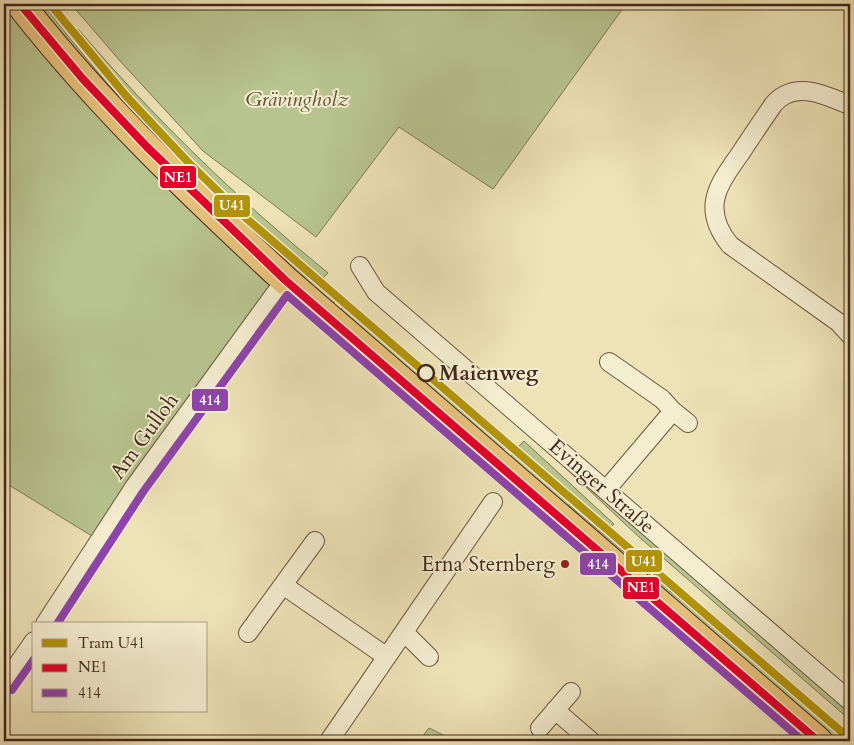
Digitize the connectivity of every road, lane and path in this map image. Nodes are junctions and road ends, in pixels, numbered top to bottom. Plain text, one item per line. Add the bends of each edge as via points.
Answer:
1 (20, 4) edge
2 (850, 105) edge
3 (360, 266) dead end
4 (285, 280) junction
5 (850, 335) edge
6 (609, 362) dead end
7 (673, 411) junction
8 (688, 423) dead end
9 (606, 490) junction
10 (493, 502) dead end
11 (315, 542) dead end
12 (283, 585) junction
13 (46, 622) edge
14 (404, 632) junction
15 (248, 633) dead end
16 (32, 644) edge
17 (387, 657) junction
18 (430, 657) dead end
19 (4, 684) edge
20 (571, 692) dead end
21 (850, 701) edge
22 (555, 710) junction
23 (540, 728) dead end
24 (329, 741) edge
25 (591, 741) edge
26 (818, 741) edge

1 - 4 main road via 148,150
2 - 5 street via 813,92 797,90 784,95 773,105 721,181 715,199 715,217 720,233 730,245 838,322
3 - 9 street, Evinger Straße via 376,292
4 - 13 street, Am Gulloh via 135,486
4 - 26 main road
6 - 7 street via 662,399
7 - 8 street
7 - 9 street
9 - 21 street, Evinger Straße
10 - 14 street
11 - 12 street
12 - 15 street
12 - 17 street
14 - 17 street
14 - 18 street
16 - 19 street
17 - 24 street
20 - 22 street
22 - 23 street
22 - 25 street

